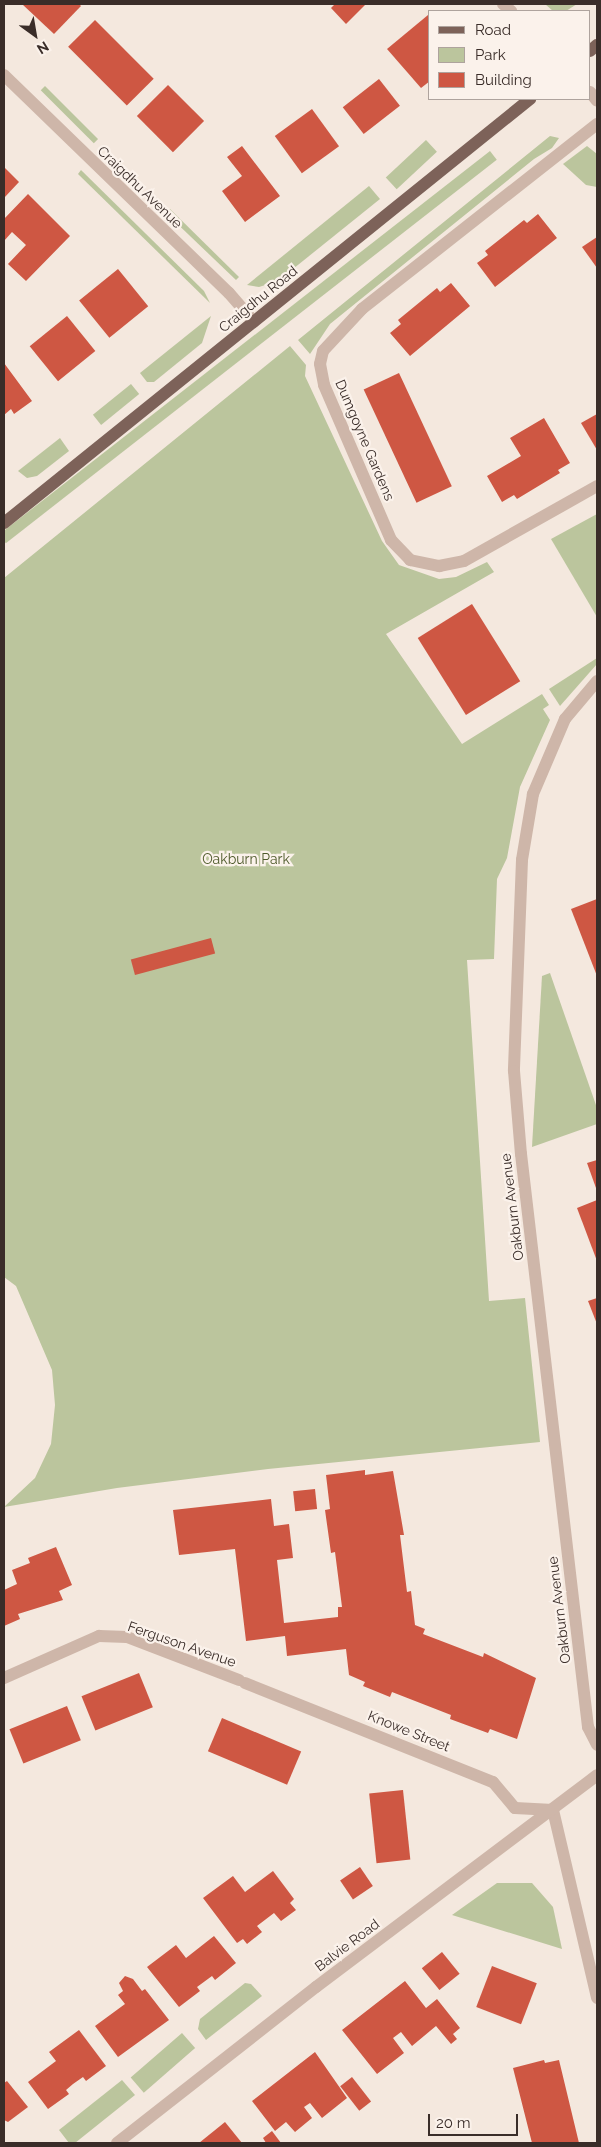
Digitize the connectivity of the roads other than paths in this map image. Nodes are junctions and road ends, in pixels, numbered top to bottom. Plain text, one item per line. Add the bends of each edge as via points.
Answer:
1 (4, 75) edge
2 (529, 100) edge
3 (597, 124) edge
4 (254, 322) junction
5 (597, 486) edge
6 (4, 523) edge
7 (597, 681) edge
8 (4, 1678) edge
9 (242, 1681) joint
10 (597, 1745) edge
11 (597, 1775) edge
12 (553, 1810) junction
13 (597, 1998) edge
14 (117, 2143) edge

1 - 4 street, Craigdhu Avenue via 229,293
2 - 4 main road, Craigdhu Road
3 - 5 street, Dumgoyne Gardens via 362,309 323,351 320,364 324,385 391,540 410,560 439,566 464,562
4 - 6 main road, Craigdhu Road
7 - 10 street, Oakburn Avenue via 564,719 533,794 522,860 514,1071 520,1154 588,1727
8 - 9 street, Ferguson Avenue via 99,1636 126,1637
9 - 12 street, Knowe Street via 493,1782 514,1808
11 - 12 street, Balvie Road
12 - 13 street
12 - 14 street, Balvie Road via 316,1987

